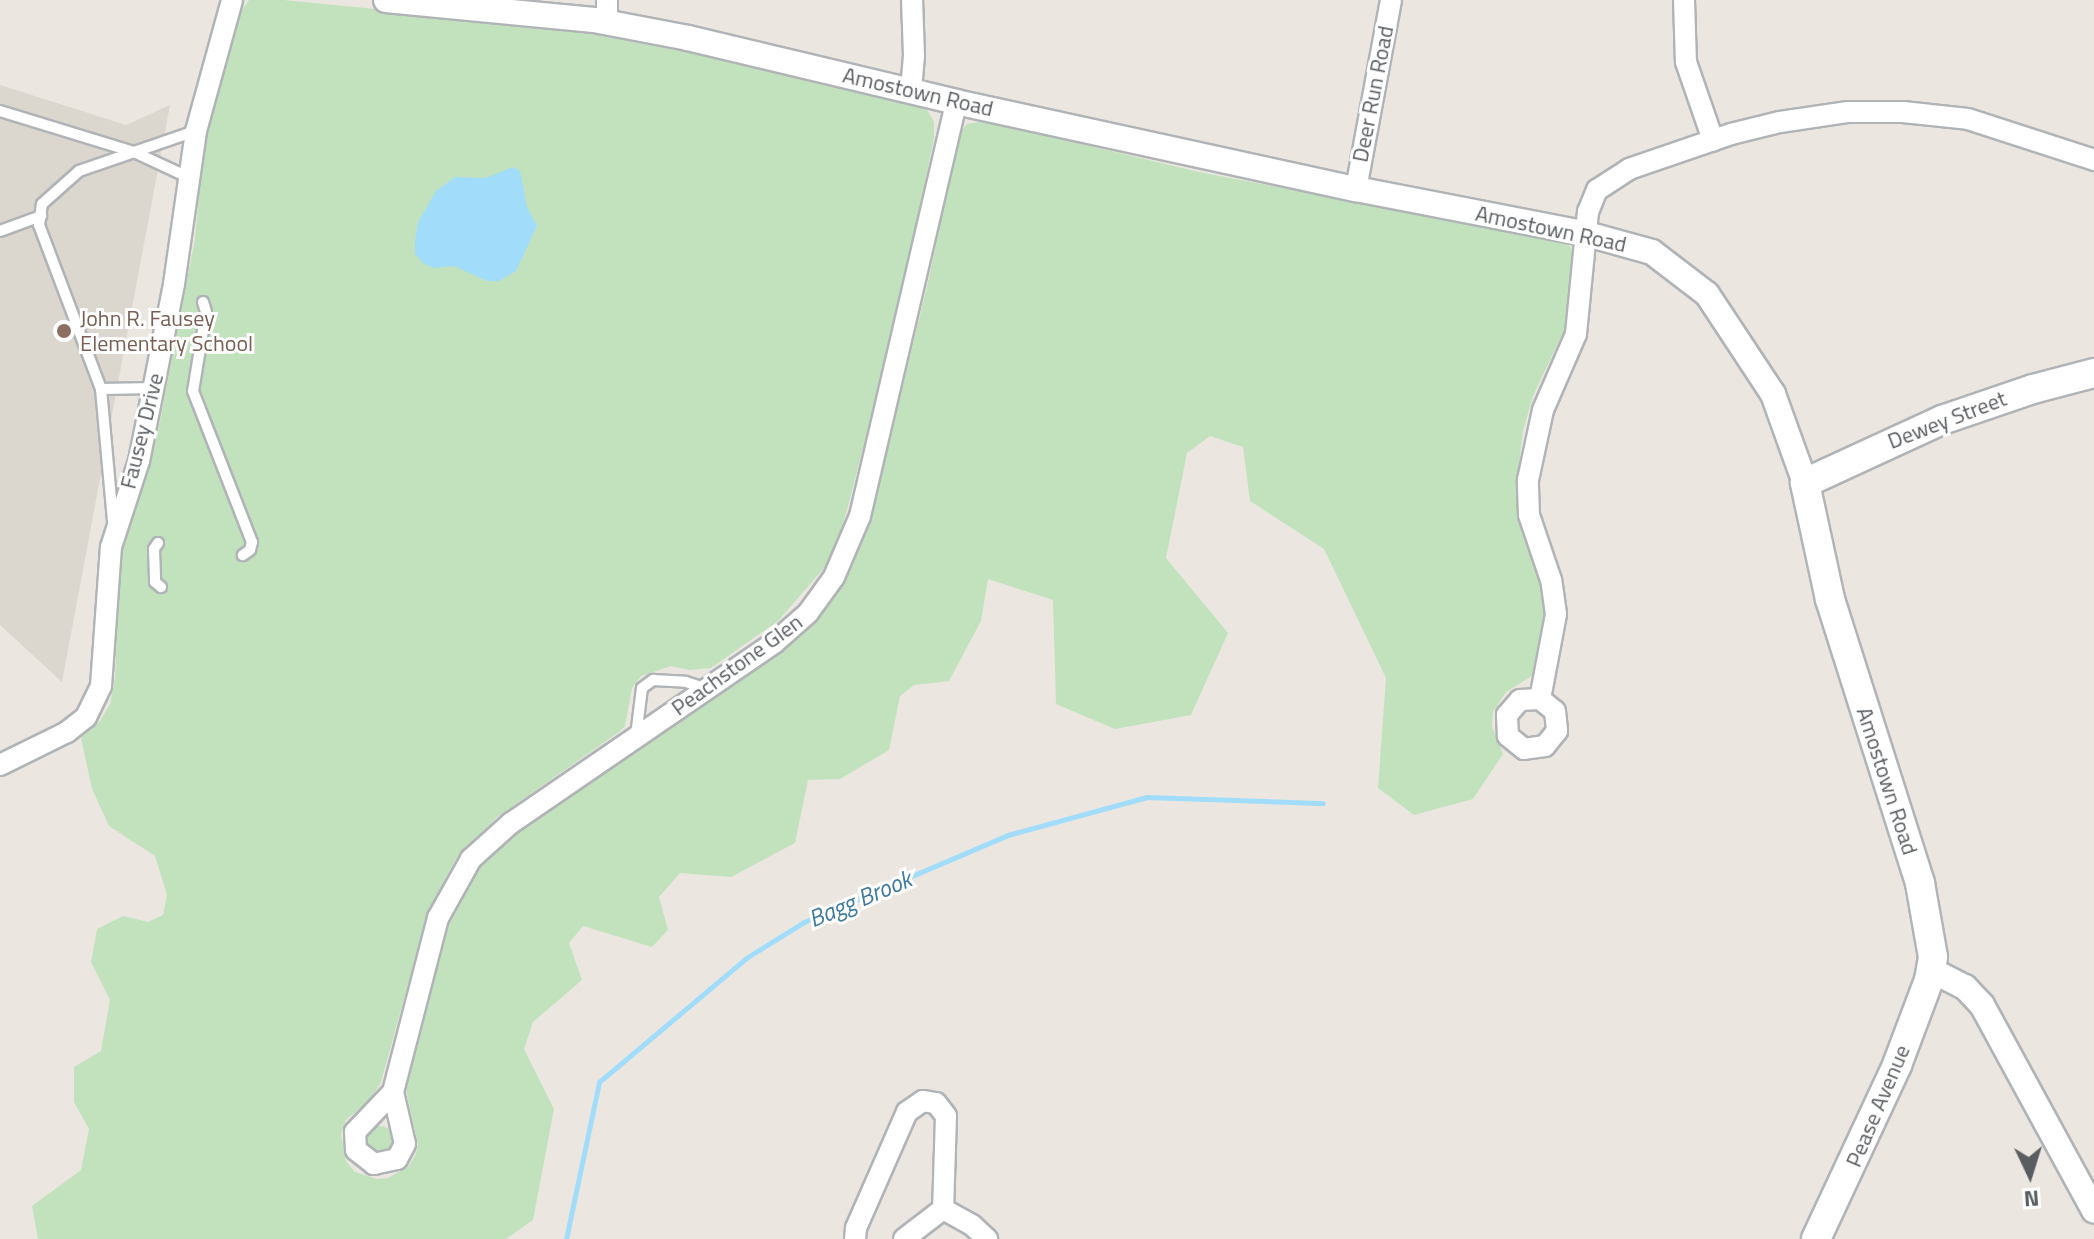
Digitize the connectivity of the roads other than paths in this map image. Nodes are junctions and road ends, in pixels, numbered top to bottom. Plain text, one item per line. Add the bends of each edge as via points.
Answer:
1 (232, 0) edge
2 (386, 0) edge
3 (912, 0) edge
4 (1391, 0) edge
5 (1684, 0) edge
6 (607, 11) edge
7 (911, 90) junction
8 (956, 102) junction
9 (0, 111) edge
10 (196, 131) junction
11 (1713, 140) junction
12 (134, 152) junction
13 (2094, 160) edge
14 (190, 178) junction
15 (1356, 189) junction
16 (41, 216) junction
17 (0, 231) edge
18 (1587, 234) junction
19 (203, 302) dead end
20 (2094, 373) edge
21 (155, 388) junction
22 (101, 389) junction
23 (1805, 483) junction
24 (114, 533) junction
25 (158, 543) dead end
26 (243, 555) dead end
27 (161, 587) dead end
28 (707, 689) junction
29 (1540, 699) dead end
30 (636, 737) junction
31 (0, 765) edge
32 (1931, 970) junction
33 (393, 1092) dead end
34 (943, 1209) junction
35 (2094, 1210) edge
36 (855, 1239) edge
37 (904, 1239) edge
38 (987, 1239) edge
39 (1816, 1239) edge

1 - 10 street, Fausey Drive
2 - 6 street, Amostown Road
3 - 7 street
4 - 15 street, Deer Run Road
5 - 11 street via 1686,62
6 - 7 street, Amostown Road
7 - 8 street, Amostown Road
8 - 15 street, Amostown Road
8 - 28 street, Peachstone Glen via 860,516 845,558 808,613
9 - 12 lane
10 - 12 lane
10 - 14 street, Fausey Drive
11 - 13 street via 1814,115 1911,112 1968,119
11 - 18 street via 1607,182 1590,205
12 - 14 lane
12 - 16 lane via 79,171 42,204
14 - 21 street, Fausey Drive
15 - 18 street, Amostown Road
16 - 17 lane
16 - 22 lane via 39,225
18 - 23 street, Amostown Road via 1652,252 1707,294 1773,394
18 - 29 street via 1576,334 1546,401 1528,480 1531,526 1551,580 1556,614
19 - 26 lane via 206,312 193,391 252,542
20 - 23 main road, Dewey Street via 1942,420
21 - 22 lane
21 - 24 street, Fausey Drive via 139,461
22 - 24 lane
23 - 32 main road, Amostown Road via 1830,599 1920,883 1932,942
24 - 31 street, Fausey Drive via 103,675 92,708 67,732
25 - 27 lane via 155,582
28 - 30 street, Peachstone Glen
28 - 30 lane via 653,680 642,688
30 - 33 street, Peachstone Glen via 497,834 460,875 429,947
32 - 35 street via 1965,987 1982,1005
32 - 39 main road, Pease Avenue via 1892,1078
34 - 36 street via 946,1116 939,1105 923,1101 907,1112
34 - 37 street
34 - 38 street

